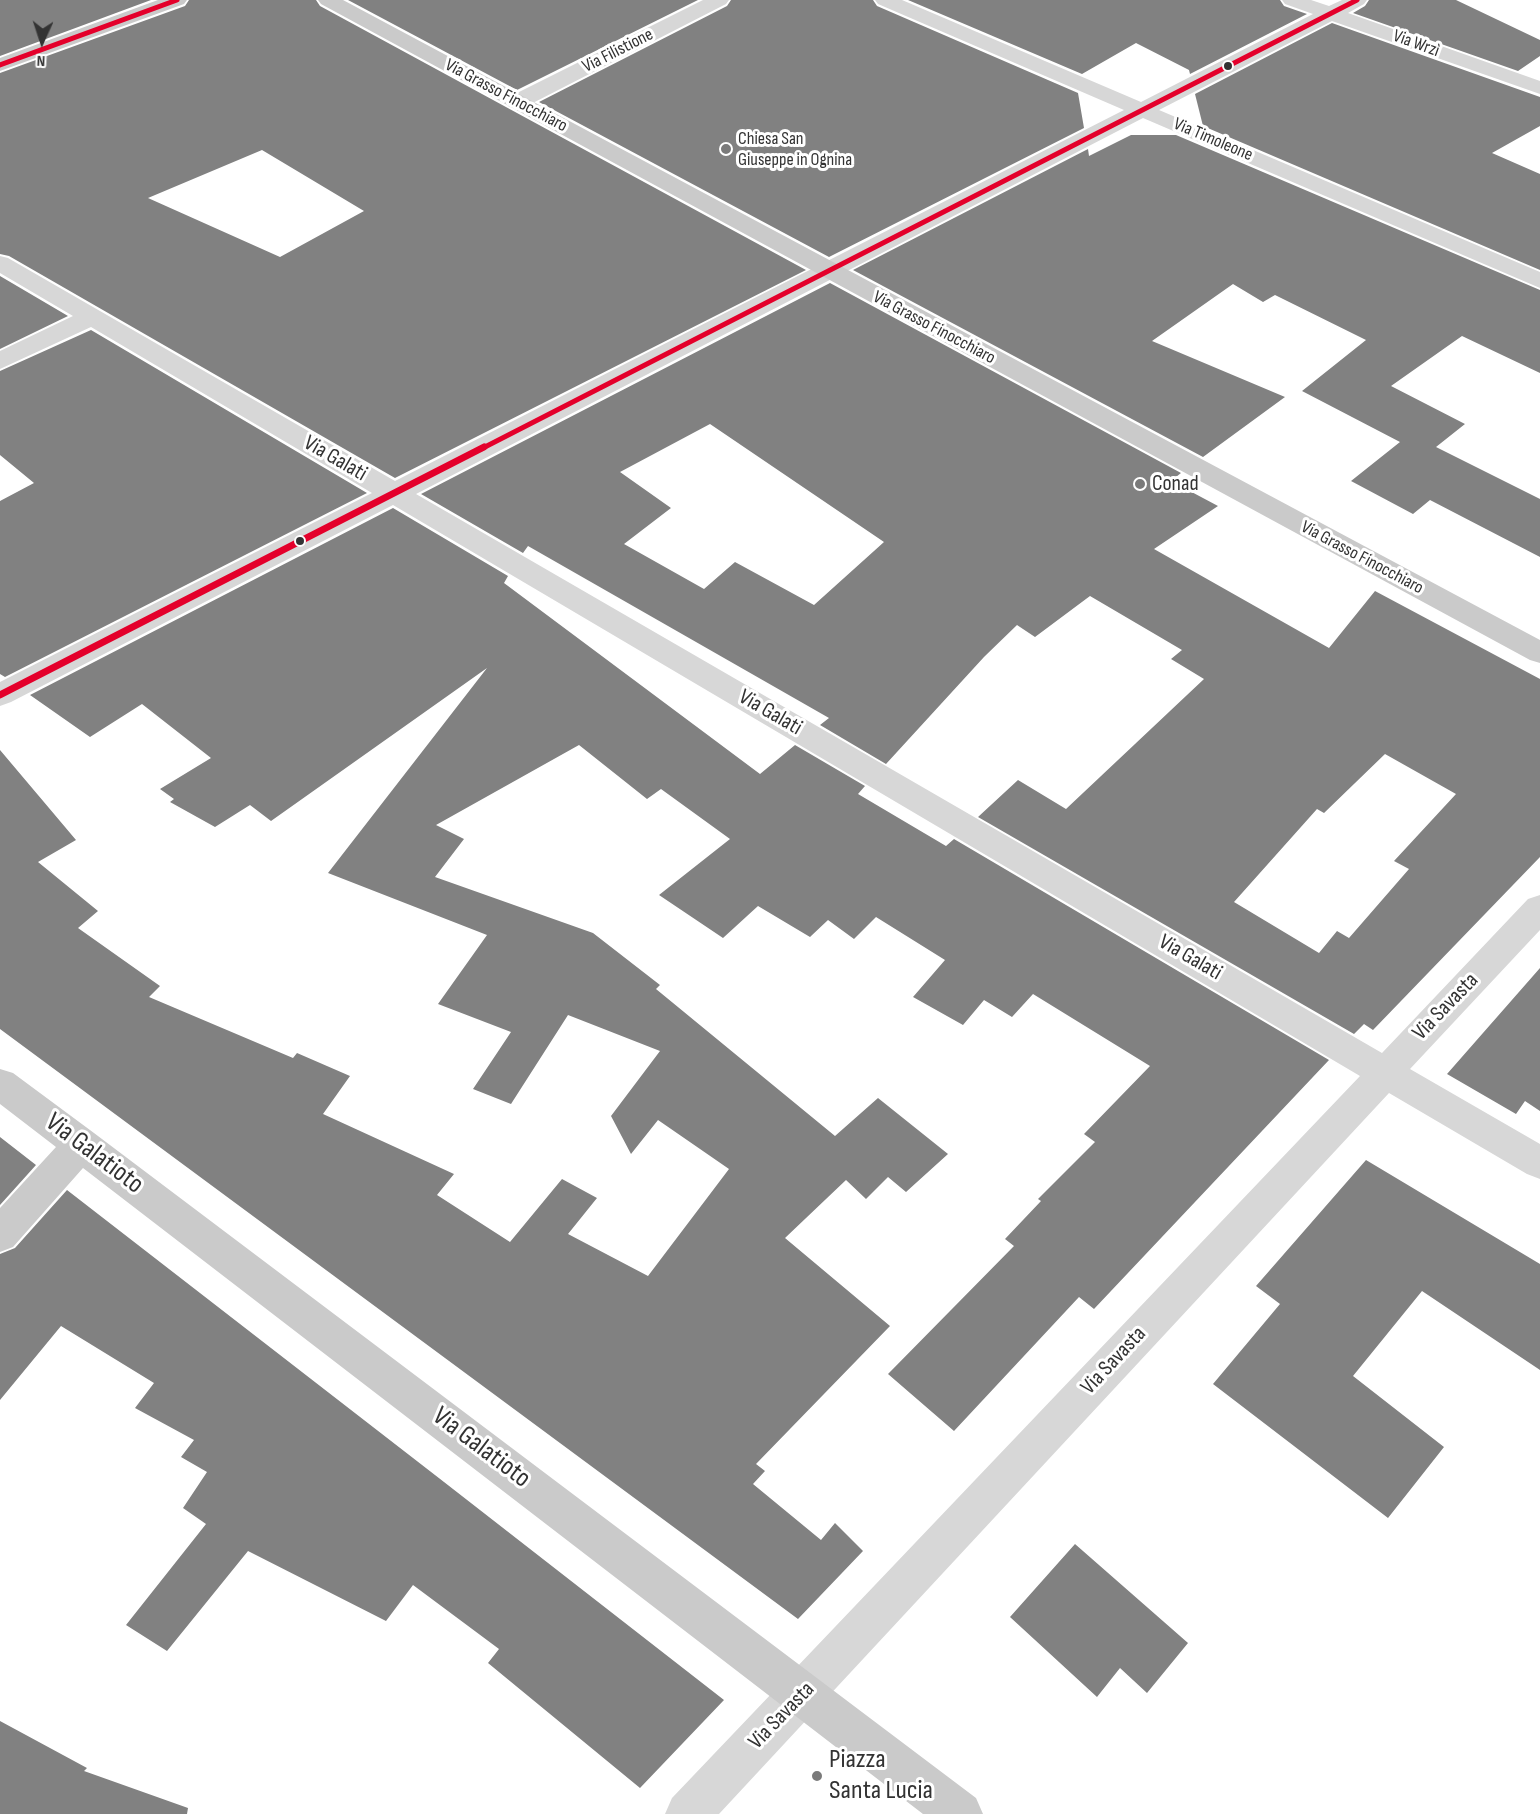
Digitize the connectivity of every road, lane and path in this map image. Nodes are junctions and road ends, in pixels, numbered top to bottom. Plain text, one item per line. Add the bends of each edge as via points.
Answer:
1 (177, 0) edge
2 (328, 0) edge
3 (720, 0) edge
4 (885, 0) edge
5 (1292, 0) edge
6 (1357, 0) edge
7 (1330, 14) junction
8 (0, 65) edge
9 (1540, 88) edge
10 (517, 102) junction
11 (1141, 109) junction
12 (0, 263) edge
13 (829, 272) junction
14 (1540, 280) edge
15 (91, 317) junction
16 (0, 361) edge
17 (394, 494) junction
18 (1540, 653) edge
19 (0, 695) edge
20 (1540, 908) edge
21 (1384, 1072) junction
22 (0, 1084) edge
23 (81, 1144) junction
24 (1540, 1163) edge
25 (0, 1234) edge
26 (803, 1693) junction
27 (688, 1814) edge
28 (960, 1814) edge

1 - 8 main road
2 - 10 main road, Via Grasso Finocchiaro
3 - 10 street, Via Filistione
4 - 11 street, Via Timoleone
5 - 7 street, Via Wrzì
6 - 7 street
7 - 9 street, Via Wrzì
7 - 11 street
10 - 13 main road, Via Grasso Finocchiaro
11 - 13 street
11 - 14 street, Via Timoleone
12 - 15 street, Via Galati
13 - 17 street
13 - 18 main road, Via Grasso Finocchiaro
15 - 16 street
15 - 17 street, Via Galati
17 - 19 street
17 - 21 street, Via Galati
20 - 21 street, Via Savasta
21 - 24 street, Via Galati
21 - 26 street, Via Savasta
22 - 23 main road, Via Galatioto
23 - 25 main road
23 - 26 main road, Via Galatioto
26 - 27 street, Via Savasta
26 - 28 main road, Via Galatioto

